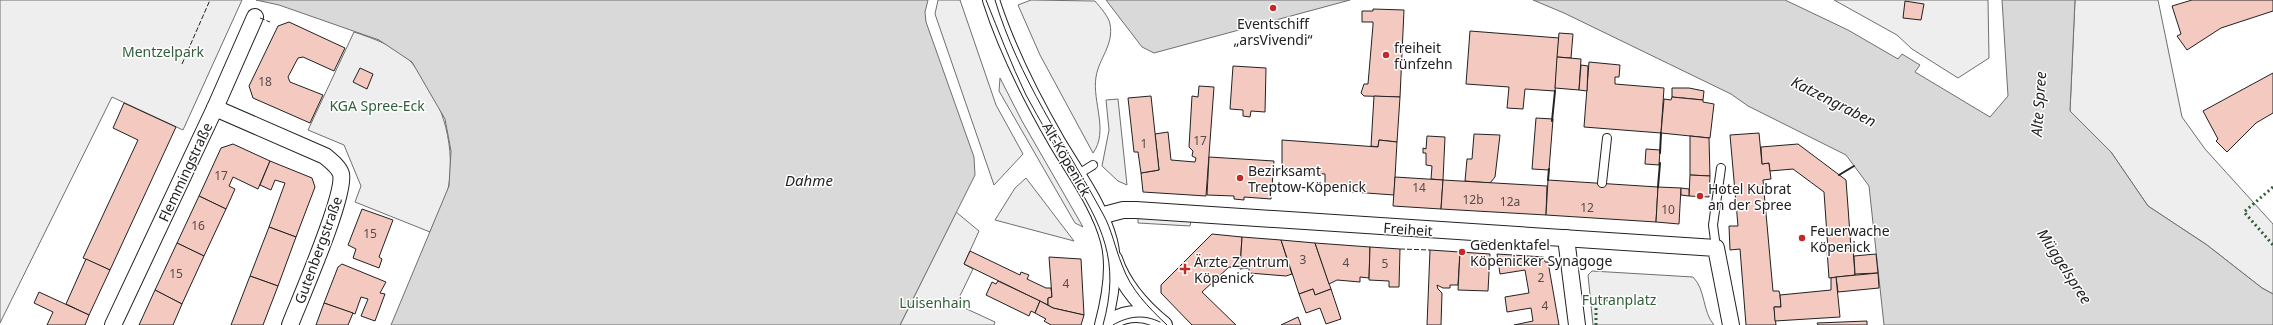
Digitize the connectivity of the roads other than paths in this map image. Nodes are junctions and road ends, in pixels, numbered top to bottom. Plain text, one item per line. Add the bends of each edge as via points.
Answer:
1 (991, 0) edge
2 (255, 17) dead end
3 (215, 108) junction
4 (1606, 138) dead end
5 (1093, 165) dead end
6 (1721, 168) dead end
7 (1077, 175) junction
8 (1602, 183) dead end
9 (1100, 216) junction
10 (1566, 238) junction
11 (1110, 242) junction
12 (1716, 248) junction
13 (1160, 321) edge
14 (113, 325) edge
15 (290, 325) edge
16 (1103, 325) edge
17 (1107, 325) edge
18 (1577, 325) edge
19 (1731, 325) edge

1 - 7 street, Alt-Köpenick via 1020,74
2 - 3 street, Flemmingstraße
3 - 14 street, Flemmingstraße
3 - 15 street, Gutenbergstraße via 325,156 341,173 342,186 335,208
4 - 8 lane
5 - 7 lane
6 - 12 lane via 1713,225
7 - 9 street, Alt-Köpenick
9 - 10 street, Freiheit via 1123,210 1136,210
9 - 11 street, Alt-Köpenick
10 - 12 street, Freiheit
10 - 18 street
11 - 13 street via 1118,270 1128,289
11 - 16 street, Alt-Köpenick via 1112,274
12 - 19 street
13 - 17 street via 1144,314 1132,314 1120,317

